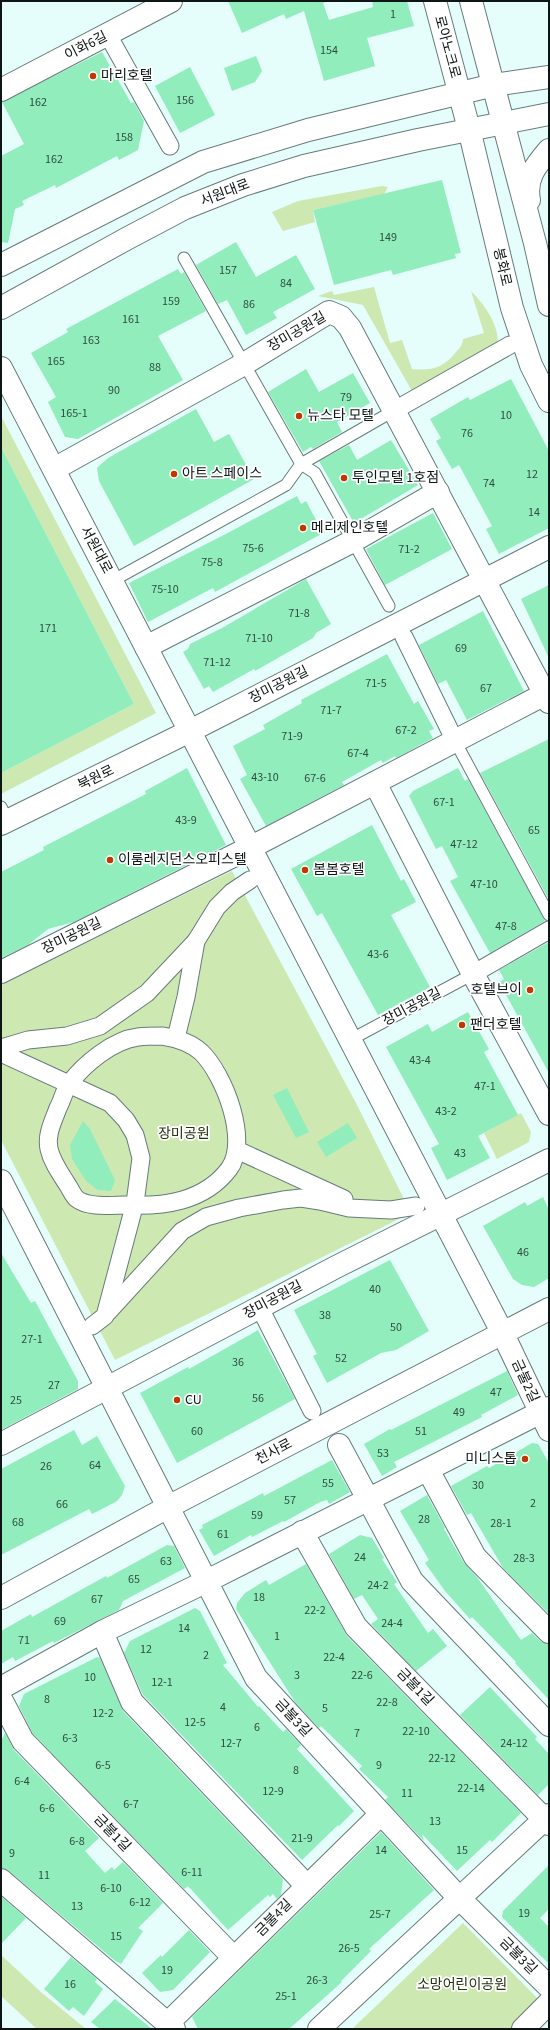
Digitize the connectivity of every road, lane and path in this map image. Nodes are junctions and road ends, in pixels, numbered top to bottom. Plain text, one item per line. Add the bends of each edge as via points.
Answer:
1 (171, 1) edge
2 (435, 1) edge
3 (471, 1) edge
4 (108, 35) junction
5 (549, 77) edge
6 (494, 85) junction
7 (1, 90) edge
8 (460, 93) junction
9 (549, 114) edge
10 (503, 123) junction
11 (469, 129) junction
12 (170, 146) dead end
13 (549, 150) edge
14 (535, 243) junction
15 (184, 258) dead end
16 (1, 265) edge
17 (549, 305) edge
18 (1, 308) edge
19 (510, 345) dead end
20 (244, 364) junction
21 (1, 368) edge
22 (549, 401) edge
23 (395, 410) junction
24 (301, 464) junction
25 (54, 469) junction
26 (438, 492) junction
27 (353, 541) junction
28 (549, 547) edge
29 (484, 579) junction
30 (112, 581) junction
31 (389, 606) dead end
32 (404, 637) dead end
33 (146, 647) junction
34 (547, 698) edge
35 (190, 732) junction
36 (455, 741) junction
37 (375, 783) junction
38 (3, 817) edge
39 (250, 848) junction
40 (250, 880) dead end
41 (549, 915) edge
42 (549, 930) edge
43 (196, 941) junction
44 (1, 972) edge
45 (473, 974) junction
46 (176, 1038) junction
47 (350, 1040) junction
48 (1, 1048) edge
49 (1, 1053) edge
50 (69, 1085) junction
51 (549, 1114) edge
52 (236, 1150) junction
53 (549, 1160) edge
54 (1, 1181) edge
55 (134, 1206) junction
56 (416, 1206) dead end
57 (367, 1209) junction
58 (442, 1216) junction
59 (260, 1308) junction
60 (549, 1309) edge
61 (502, 1332) junction
62 (107, 1388) junction
63 (312, 1411) dead end
64 (546, 1416) edge
65 (1, 1444) edge
66 (339, 1445) dead end
67 (428, 1470) junction
68 (368, 1500) junction
69 (168, 1508) junction
70 (302, 1532) junction
71 (205, 1582) junction
72 (1, 1598) edge
73 (102, 1632) junction
74 (549, 1632) edge
75 (1, 1688) edge
76 (1, 1699) edge
77 (549, 1725) edge
78 (381, 1814) junction
79 (548, 1823) edge
80 (1, 1880) edge
81 (306, 1886) junction
82 (465, 1904) junction
83 (234, 1958) junction
84 (549, 1987) edge
85 (549, 2002) edge
86 (171, 2026) edge
87 (319, 2029) edge
88 (338, 2029) edge
89 (523, 2029) edge

1 - 4 street, 이화6길
2 - 8 street, 로아노크로
3 - 6 street
4 - 7 street, 이화6길
4 - 12 street
5 - 6 street
6 - 8 street
6 - 10 street
8 - 11 street, 로아노크로
8 - 16 street via 308,130 203,162
9 - 10 street
10 - 11 street, 서원대로
10 - 14 street
11 - 18 street, 서원대로 via 304,166 243,185 179,212
11 - 22 street, 봉화로 via 512,308 531,365
13 - 14 street via 533,170 528,190
14 - 17 street
15 - 20 lane
19 - 23 street
20 - 23 street, 장미공원길 via 329,312 341,317 350,328
20 - 24 lane
20 - 25 street, 장미공원길
21 - 25 street, 서원대로
23 - 24 lane
23 - 26 street, 장미공원길
24 - 27 lane via 315,473
24 - 30 lane via 286,485
25 - 30 street, 서원대로
26 - 27 street
26 - 29 street, 장미공원길
27 - 31 lane
27 - 33 street
28 - 29 street, 장미공원길
29 - 34 street, 장미공원길
29 - 35 street, 장미공원길
30 - 33 street, 서원대로
32 - 36 street
33 - 35 street, 서원대로
34 - 36 street, 장미공원길
35 - 38 street, 북원로
35 - 39 street
36 - 37 street, 장미공원길
36 - 41 lane
37 - 39 street, 장미공원길
37 - 45 street
39 - 44 street, 장미공원길
39 - 47 street
40 - 43 street via 232,892 217,907
42 - 45 street, 장미공원길
43 - 46 street
43 - 48 street via 147,993 100,1026 66,1036 28,1040
45 - 47 lane, 장미공원길
45 - 51 street
46 - 50 street via 137,1037 108,1049 84,1066
46 - 52 street via 201,1052 220,1079 237,1131
47 - 58 street
49 - 50 street
50 - 55 street via 110,1103 126,1120 135,1135 141,1158
50 - 55 street via 50,1129 49,1148 53,1162 77,1199 90,1204
52 - 55 street via 230,1168 215,1183 196,1196 161,1205
52 - 57 street
53 - 58 street, 장미공원길
54 - 62 street
55 - 57 street via 98,1321 182,1231 206,1218 239,1208 301,1198
56 - 57 street via 390,1210
58 - 59 street, 장미공원길 via 336,1267
58 - 61 street
59 - 62 street, 장미공원길
59 - 63 street
60 - 61 street, 천사로
61 - 64 street, 금불2길
61 - 69 street, 천사로
62 - 65 street, 장미공원길
62 - 69 street
64 - 67 street
66 - 68 street
67 - 68 street
67 - 74 street via 475,1557
68 - 70 street
68 - 77 street via 412,1581
69 - 71 street, 금불3길
69 - 72 street, 천사로
70 - 71 street
70 - 79 street, 금불1길 via 356,1627
71 - 73 street
71 - 78 street, 금불3길 via 256,1678
73 - 75 street
73 - 81 street via 132,1702
76 - 83 street, 금불1길 via 23,1741
78 - 81 street, 금불4길
78 - 82 street, 금불3길
79 - 82 street
80 - 86 street, 금불4길
81 - 83 street, 금불4길
82 - 84 street, 금불3길
82 - 87 street
82 - 88 street
83 - 86 street, 금불4길
85 - 89 street

